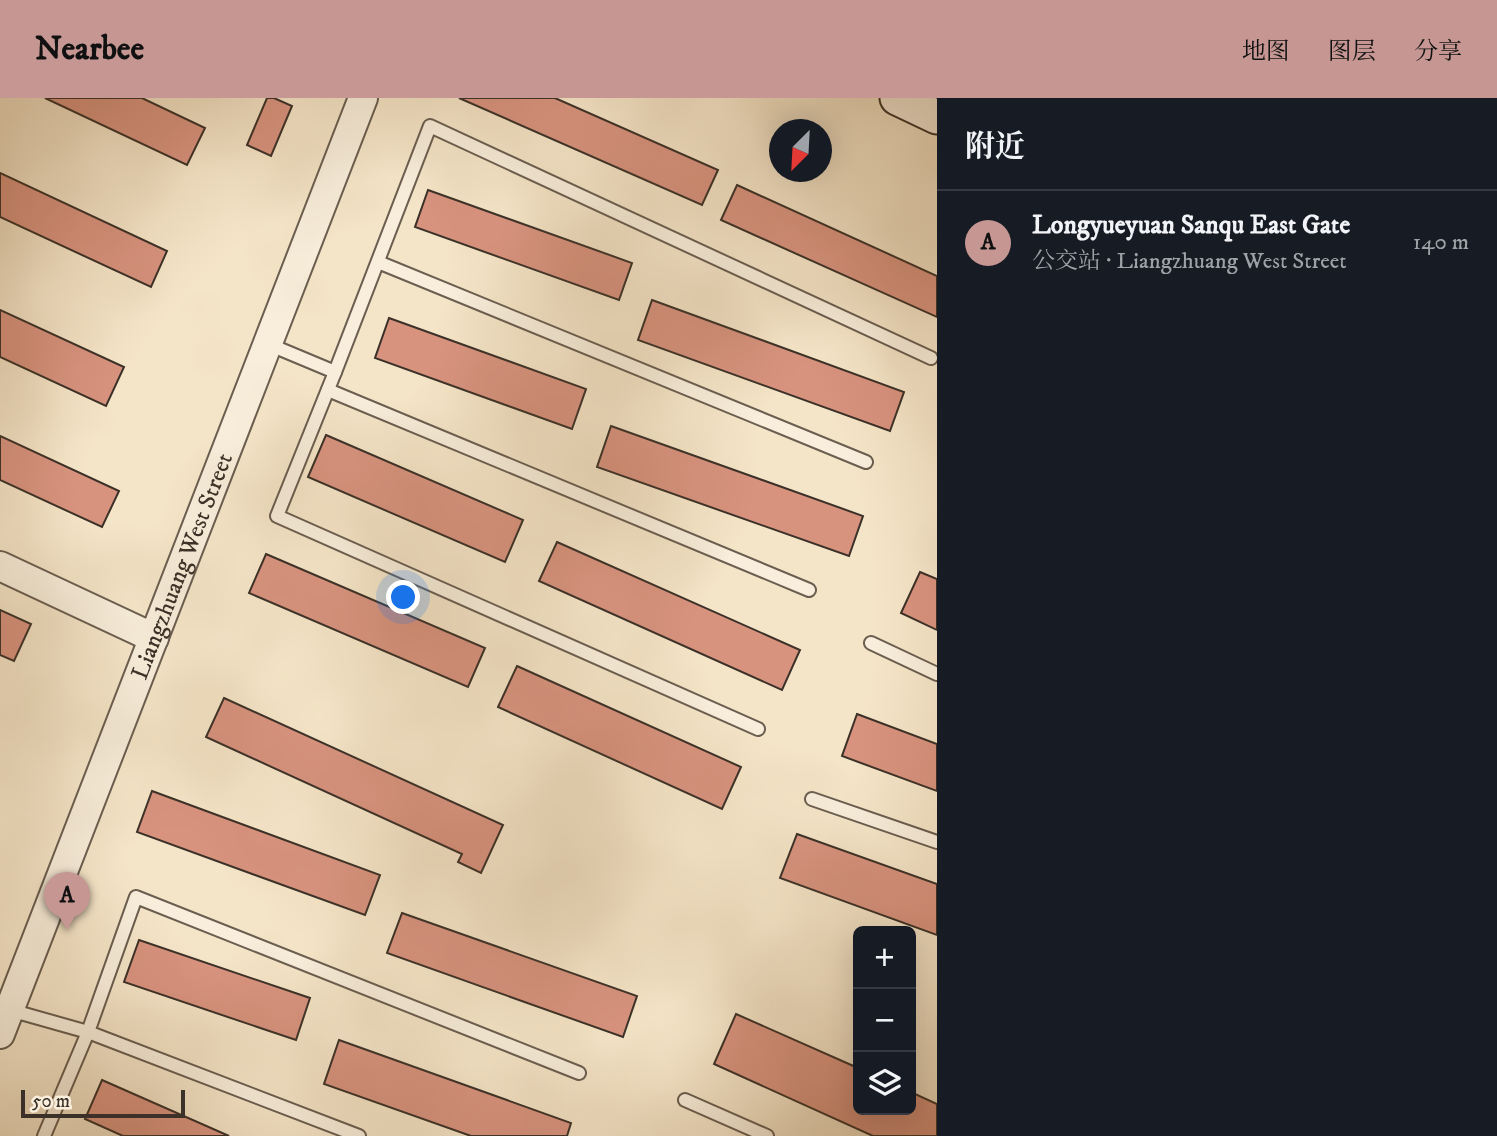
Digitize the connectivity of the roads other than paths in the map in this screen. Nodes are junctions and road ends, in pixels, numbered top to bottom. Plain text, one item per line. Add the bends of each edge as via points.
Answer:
1 (363, 98) edge
2 (897, 98) edge
3 (937, 117) edge
4 (378, 262) junction
5 (268, 344) junction
6 (931, 358) dead end
7 (335, 372) junction
8 (328, 390) junction
9 (866, 462) dead end
10 (0, 566) edge
11 (809, 590) dead end
12 (154, 638) junction
13 (871, 643) dead end
14 (937, 674) edge
15 (758, 729) dead end
16 (812, 799) dead end
17 (937, 842) edge
18 (5, 1022) edge
19 (88, 1032) junction
20 (579, 1073) dead end
21 (685, 1100) dead end
22 (44, 1136) edge
23 (359, 1136) edge
24 (767, 1136) edge

1 - 5 street, Liangzhuang West Street
2 - 3 main road
4 - 6 lane via 430,126
4 - 7 lane
4 - 9 lane
5 - 7 lane
5 - 12 street, Liangzhuang West Street
7 - 8 lane
8 - 11 lane
8 - 15 lane via 276,516
10 - 12 street
12 - 18 street, Liangzhuang West Street
13 - 14 lane
16 - 17 lane
18 - 19 lane
19 - 20 lane via 136,897
19 - 22 lane
19 - 23 lane
21 - 24 lane

